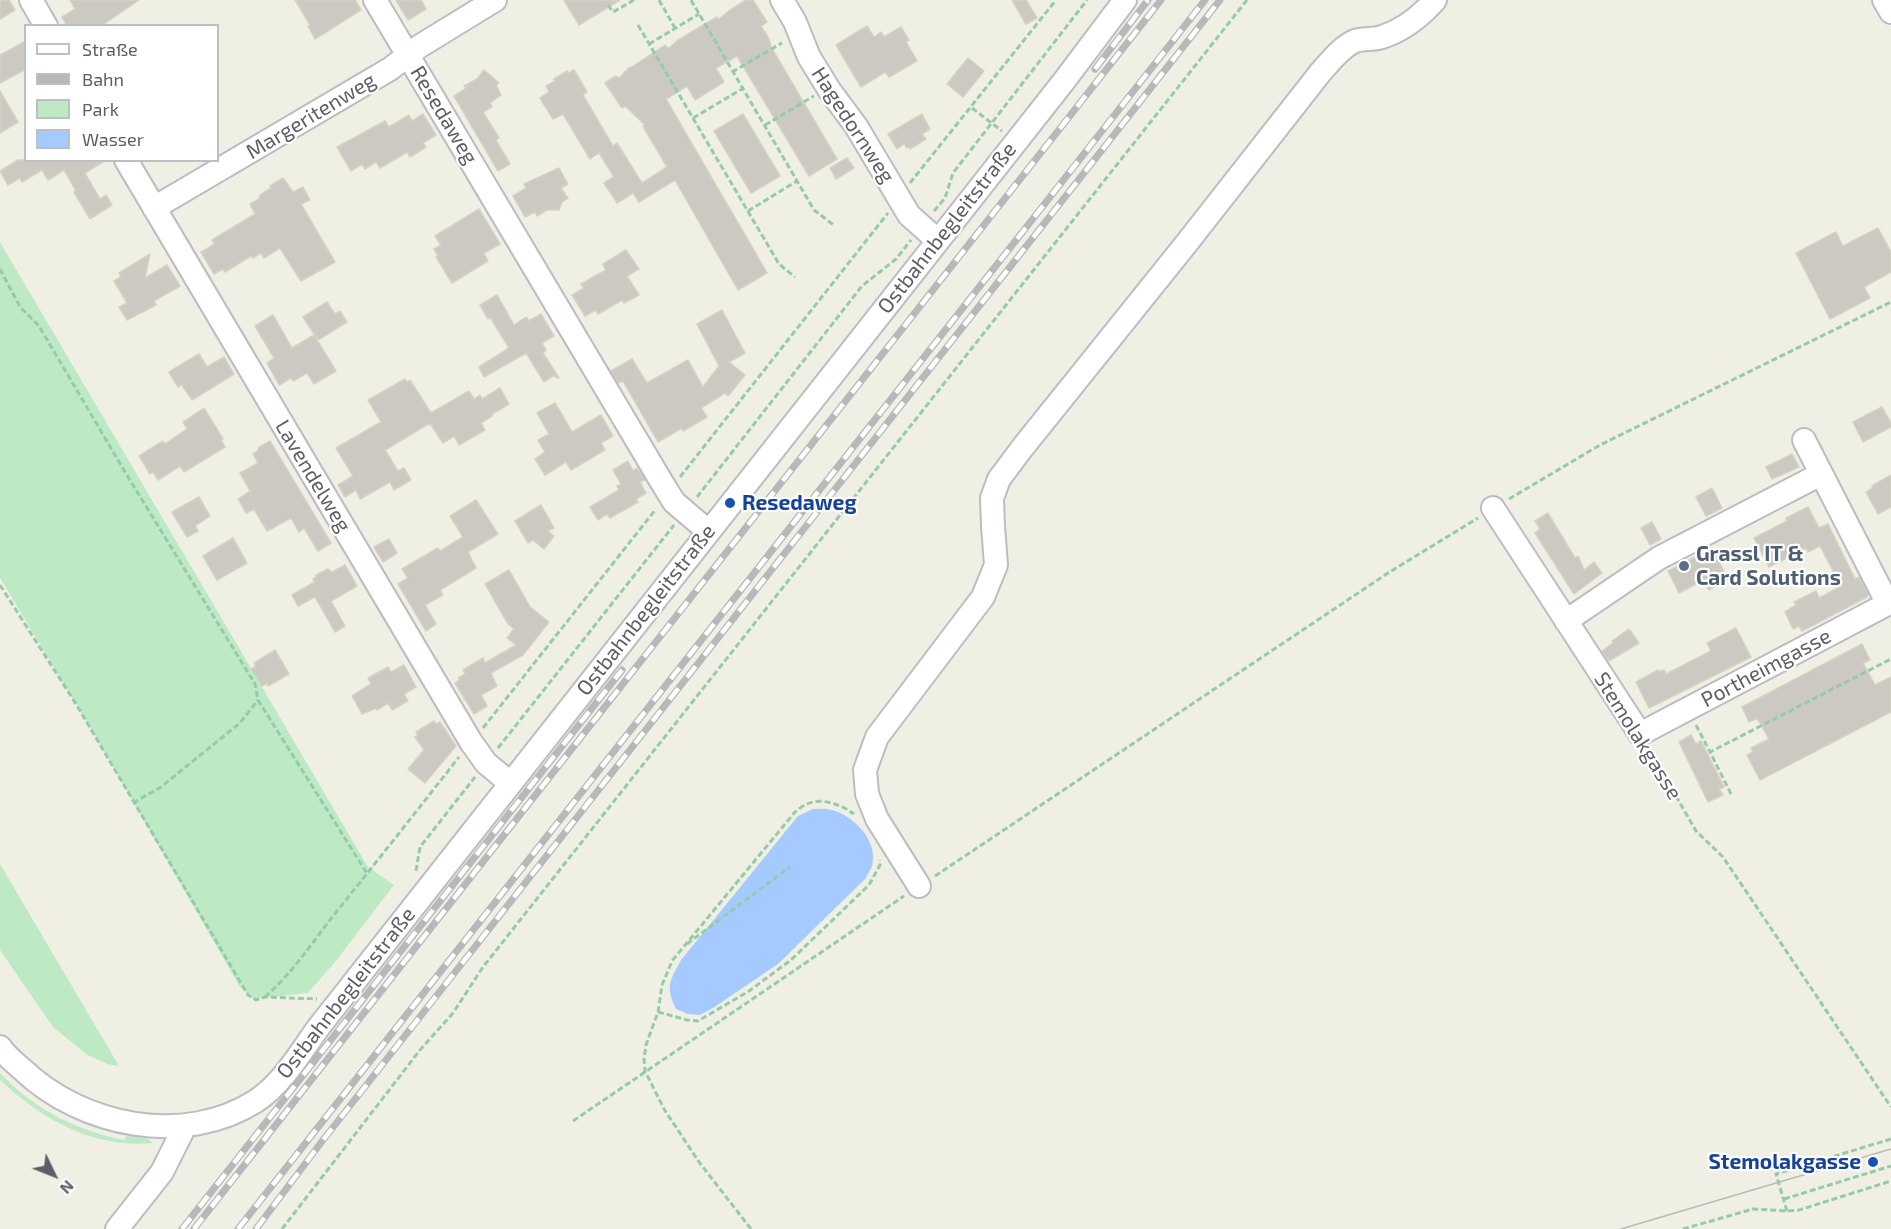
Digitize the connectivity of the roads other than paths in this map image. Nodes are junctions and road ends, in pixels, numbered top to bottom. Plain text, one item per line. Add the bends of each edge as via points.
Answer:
1 (31, 0) edge
2 (375, 0) edge
3 (495, 0) edge
4 (782, 0) edge
5 (1125, 0) edge
6 (1435, 0) edge
7 (1884, 0) edge
8 (1891, 12) edge
9 (45, 24) edge
10 (408, 55) junction
11 (127, 162) edge
12 (154, 208) junction
13 (929, 234) junction
14 (1804, 441) dead end
15 (1821, 474) junction
16 (1493, 508) road end
17 (708, 531) junction
18 (1890, 603) edge
19 (1566, 621) junction
20 (1640, 734) joint
21 (510, 783) junction
22 (919, 886) road end
23 (0, 1047) edge
24 (184, 1126) junction
25 (117, 1229) edge

1 - 9 street
2 - 10 street, Resedaweg
3 - 10 street, Margeritenweg
4 - 13 street, Hagedornweg via 828,88 856,126 909,215
5 - 13 street, Ostbahnbegleitstraße via 1064,81
6 - 22 street via 1408,26 1381,38 1355,41 1320,73 999,479 992,498 996,566 983,597 877,737 864,770 867,794 877,819
7 - 8 street
10 - 12 street, Margeritenweg
10 - 17 street, Resedaweg via 664,487 674,502
11 - 12 street, Lavendelweg
12 - 21 street, Lavendelweg via 465,732 486,763
13 - 17 street, Ostbahnbegleitstraße
14 - 15 street
15 - 18 street
15 - 19 street via 1659,558
16 - 19 street, Stemolakgasse
17 - 21 street, Ostbahnbegleitstraße
18 - 20 street, Portheimgasse
19 - 20 street, Stemolakgasse
21 - 24 street, Ostbahnbegleitstraße via 269,1091 216,1119
23 - 24 street, Ostbahnbegleitstraße via 36,1083 78,1107 134,1125
24 - 25 street via 162,1172

